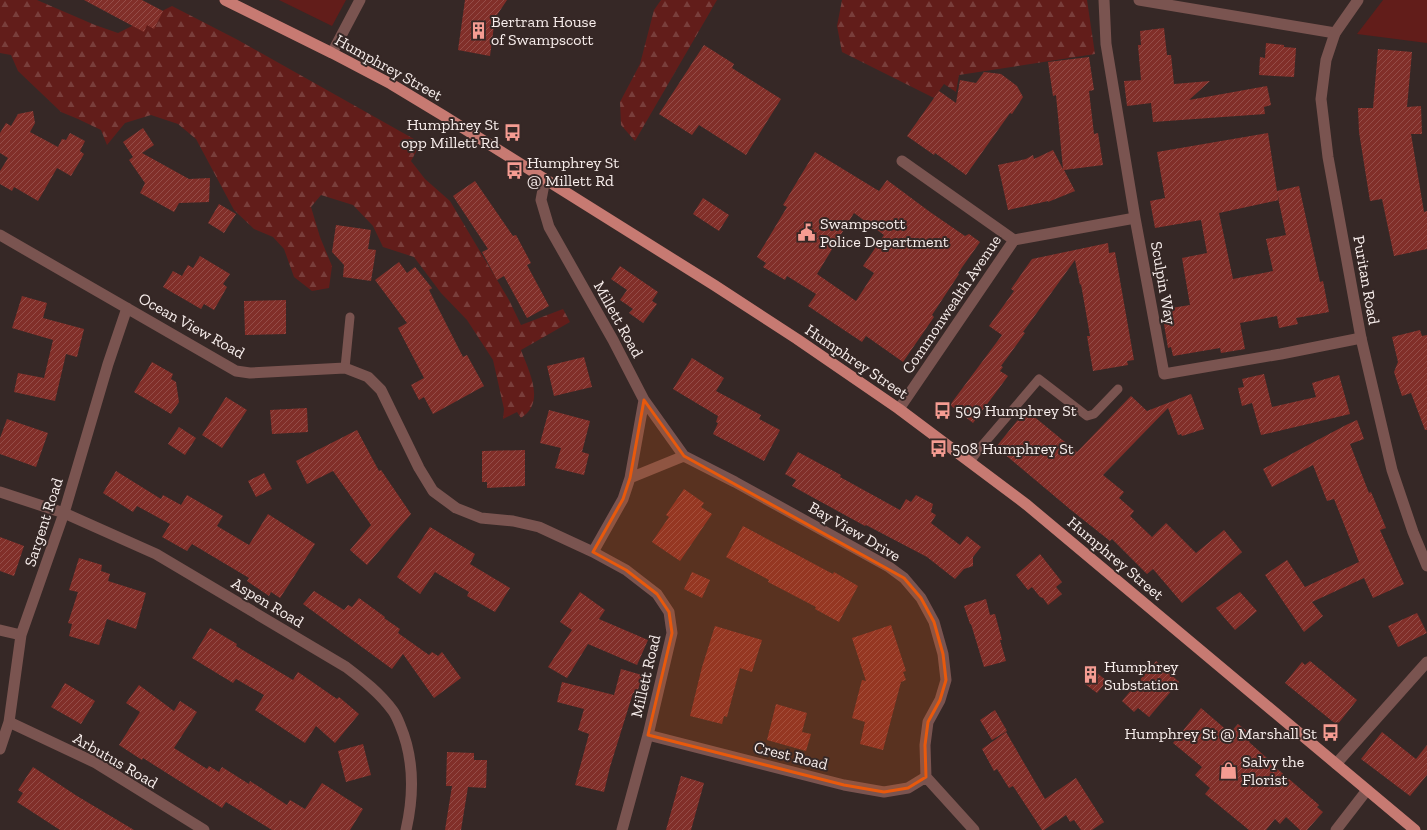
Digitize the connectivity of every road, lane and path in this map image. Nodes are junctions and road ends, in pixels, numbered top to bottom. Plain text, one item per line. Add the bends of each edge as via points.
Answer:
1 (225, 0) edge
2 (360, 0) edge
3 (1104, 0) edge
4 (1139, 0) edge
5 (1358, 0) edge
6 (1335, 33) junction
7 (332, 53) junction
8 (902, 161) dead end
9 (545, 179) junction
10 (1135, 218) junction
11 (0, 235) edge
12 (1014, 240) junction
13 (127, 308) junction
14 (350, 317) dead end
15 (1361, 338) junction
16 (345, 368) junction
17 (1118, 389) dead end
18 (644, 400) junction
19 (899, 409) junction
20 (684, 456) junction
21 (970, 462) junction
22 (630, 478) junction
23 (0, 492) edge
24 (64, 514) junction
25 (593, 552) junction
26 (1427, 566) edge
27 (0, 630) edge
28 (21, 635) junction
29 (1427, 662) edge
30 (9, 722) junction
31 (648, 735) junction
32 (0, 749) edge
33 (1336, 764) junction
34 (926, 777) junction
35 (1367, 790) junction
36 (204, 830) edge
37 (406, 830) edge
38 (622, 830) edge
39 (974, 830) edge
40 (1336, 830) edge
41 (1415, 830) edge

1 - 7 main road, Humphrey Street
2 - 7 street
3 - 10 street, Sculpin Way via 1106,44
4 - 6 street
5 - 6 street, Puritan Road
6 - 15 street, Puritan Road via 1326,60 1321,99 1328,157
7 - 9 main road, Humphrey Street via 391,84
8 - 12 street
9 - 18 street, Millett Road via 541,200 549,227
9 - 19 main road, Humphrey Street via 797,339
10 - 12 street, Commonwealth Avenue
10 - 15 street, Sculpin Way via 1164,374
11 - 13 street, Ocean View Road
12 - 19 street, Commonwealth Avenue
13 - 16 street, Ocean View Road via 236,371
13 - 24 street, Sargent Road
14 - 16 lane
15 - 26 street, Puritan Road via 1392,470
16 - 25 street, Ocean View Road via 368,378 381,390 433,491 456,508 481,518 539,527
17 - 21 lane via 1094,414 1087,416 1039,379
18 - 20 street, Bay View Drive
18 - 22 street
19 - 21 main road, Humphrey Street
20 - 22 street
20 - 34 street, Bay View Drive via 888,567 904,578 921,598 934,622 943,654 946,680 940,700 928,722 924,745
21 - 33 main road, Humphrey Street via 1027,505
22 - 25 street via 623,499
23 - 24 street, Aspen Road
24 - 28 street, Sargent Road
24 - 37 street, Aspen Road via 156,554 346,667 373,688 394,712 404,736 411,764 411,810
25 - 31 street, Millett Road via 626,570 657,594 669,612 672,633
27 - 28 street
28 - 30 street, Sargent Road
29 - 33 street
30 - 32 street, Sargent Road
30 - 36 street, Arbutus Road via 96,763
31 - 34 street, Crest Road via 844,785 884,792 908,788
31 - 38 street, Millett Road
33 - 35 main road, Humphrey Street
34 - 39 street
35 - 40 street
35 - 41 main road, Humphrey Street

